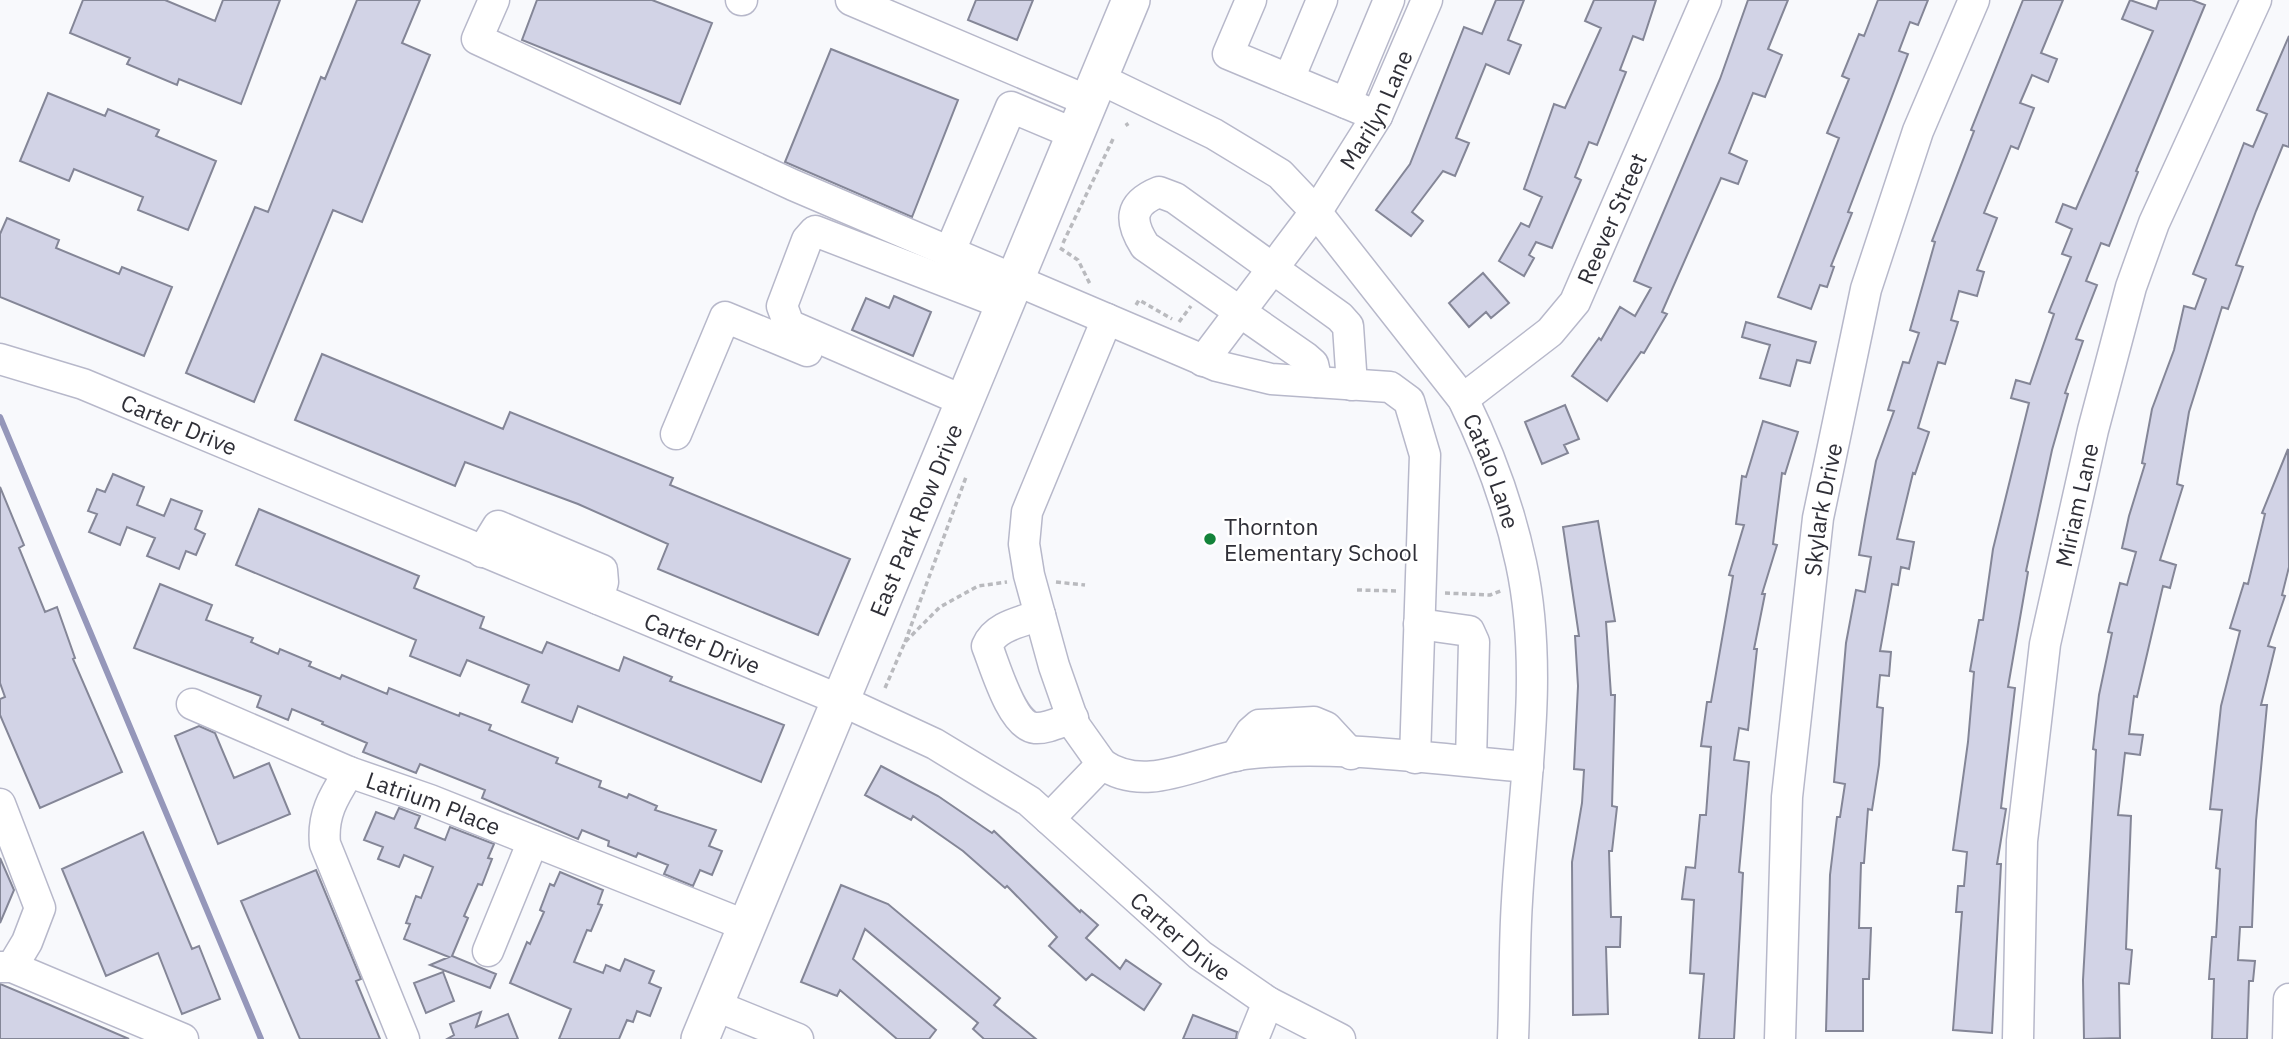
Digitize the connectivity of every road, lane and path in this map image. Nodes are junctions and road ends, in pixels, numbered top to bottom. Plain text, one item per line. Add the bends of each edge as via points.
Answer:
1 (494, 0) edge
2 (851, 0) edge
3 (1131, 0) edge
4 (1251, 0) edge
5 (1322, 0) edge
6 (1388, 0) edge
7 (1427, 0) edge
8 (1706, 0) edge
9 (1974, 0) edge
10 (2256, 0) edge
11 (1289, 79) junction
12 (1346, 103) junction
13 (1087, 104) junction
14 (1377, 116) junction
15 (1113, 139) dead end
16 (1316, 212) junction
17 (1060, 248) junction
18 (950, 251) junction
19 (1055, 257) dead end
20 (1270, 268) junction
21 (1010, 291) junction
22 (1109, 305) junction
23 (1189, 310) dead end
24 (1238, 313) junction
25 (5, 360) edge
26 (1203, 361) junction
27 (1317, 382) junction
28 (1352, 385) junction
29 (1463, 399) junction
30 (961, 408) junction
31 (676, 433) dead end
32 (969, 468) dead end
33 (1013, 581) dead end
34 (1047, 582) dead end
35 (1085, 585) dead end
36 (1509, 589) dead end
37 (1357, 590) dead end
38 (1401, 591) dead end
39 (1435, 593) dead end
40 (1040, 615) junction
41 (1419, 624) junction
42 (905, 642) junction
43 (885, 688) dead end
44 (840, 700) junction
45 (192, 704) dead end
46 (1073, 718) junction
47 (1415, 758) junction
48 (1471, 761) junction
49 (1102, 764) junction
50 (1528, 766) junction
51 (349, 772) junction
52 (0, 804) edge
53 (1049, 819) junction
54 (533, 841) junction
55 (747, 926) junction
56 (488, 951) dead end
57 (6, 967) edge
58 (2289, 999) edge
59 (1268, 1002) junction
60 (714, 1005) junction
61 (779, 1036) edge
62 (183, 1039) edge
63 (404, 1039) edge
64 (699, 1039) edge
65 (1253, 1039) edge
66 (1340, 1039) edge
67 (1513, 1039) edge
68 (1780, 1039) edge
69 (2018, 1039) edge
70 (2288, 1039) edge

1 - 18 street via 477,39 793,185
2 - 13 street
3 - 13 main road, East Park Row Drive
4 - 11 street via 1228,54
5 - 11 street
6 - 12 street
7 - 14 street, Marilyn Lane
8 - 29 street, Reever Street via 1575,302 1550,332
9 - 68 street, Skylark Drive via 1918,131 1866,289 1818,518 1787,797
10 - 69 street, Miriam Lane via 2154,223 2131,288 2090,443 2045,644 2022,841
11 - 12 street
12 - 14 street
13 - 16 street, Catalo Lane via 1255,156 1280,174
13 - 18 street via 1011,107
13 - 21 main road, East Park Row Drive
14 - 16 street, Marilyn Lane
15 - 17 path
16 - 20 street, Marilyn Lane
16 - 29 street, Catalo Lane
17 - 19 path
17 - 22 path via 1078,260
18 - 21 street
20 - 24 street, Marilyn Lane
20 - 24 street via 1175,198 1159,192 1145,198 1134,214 1134,229 1145,246
20 - 28 street via 1348,326
21 - 22 street
21 - 30 main road, East Park Row Drive
21 - 30 street via 815,231 807,240 782,306 789,325
22 - 23 path via 1135,307 1139,300 1180,323
22 - 26 street
22 - 40 street via 1027,512 1024,544
24 - 26 street, Marilyn Lane
24 - 27 street via 1305,357 1313,364
25 - 44 street, Carter Drive via 83,384
26 - 27 street via 1270,379
27 - 28 street
28 - 41 street via 1390,387 1409,401 1419,430 1425,455
29 - 50 street, Catalo Lane via 1497,479 1521,564 1530,639
30 - 31 street via 725,317
30 - 44 main road, East Park Row Drive
32 - 42 path
33 - 42 path via 978,586 940,607
34 - 35 path
36 - 39 path via 1490,595
37 - 38 path
40 - 46 street
40 - 46 street via 1006,627 990,638 987,646 1015,714 1025,726 1038,729
41 - 47 street
41 - 48 street via 1461,627 1474,642
42 - 43 path
44 - 53 street, Carter Drive via 936,744 1029,801
44 - 55 main road, East Park Row Drive
45 - 51 street
46 - 49 street
47 - 48 street
47 - 49 street via 1281,750 1144,779 1117,774
48 - 50 street
49 - 53 street
50 - 67 street, Catalo Lane via 1517,902
51 - 54 street, Latrium Place
51 - 63 street, Latrium Place via 327,812 325,844
52 - 57 street via 40,908 27,942
53 - 59 street, Carter Drive via 1200,955
54 - 55 street, Latrium Place
54 - 56 street
55 - 60 main road, East Park Row Drive
57 - 62 street
58 - 70 street
59 - 65 street
59 - 66 street, Carter Drive
60 - 61 street
60 - 64 main road, East Park Row Drive

